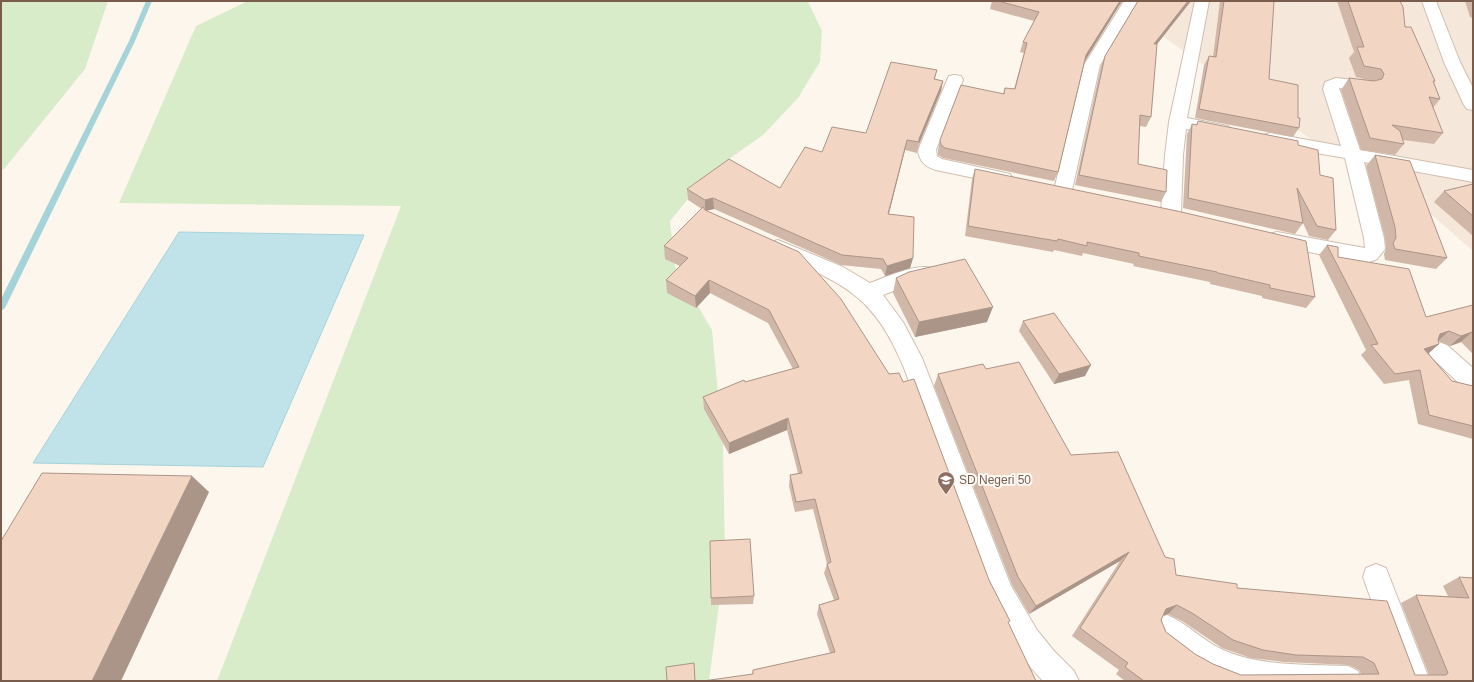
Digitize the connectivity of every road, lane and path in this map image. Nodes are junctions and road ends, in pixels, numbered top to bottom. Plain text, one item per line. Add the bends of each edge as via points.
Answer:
1 (1131, 1) edge
2 (1202, 1) edge
3 (1428, 1) edge
4 (955, 80) dead end
5 (1366, 86) edge
6 (1473, 105) edge
7 (1178, 122) junction
8 (1353, 156) junction
9 (1473, 176) edge
10 (1017, 181) edge
11 (1062, 190) edge
12 (1171, 213) edge
13 (1259, 234) edge
14 (761, 239) edge
15 (943, 268) edge
16 (867, 293) junction
17 (1439, 351) edge
18 (1473, 382) edge
19 (1376, 577) dead end
20 (1167, 630) edge
21 (1064, 681) edge
22 (1348, 681) edge
23 (1415, 681) edge

1 - 11 street via 1092,65
2 - 7 street
3 - 6 street via 1452,62
4 - 10 street via 927,150 928,158 936,164
5 - 8 street via 1340,83 1331,86
7 - 8 street
7 - 12 street
8 - 9 street
8 - 13 street via 1374,238 1375,249 1372,254 1359,256
14 - 16 street via 837,273
15 - 16 street via 900,280
16 - 21 street via 892,322 905,343 998,590 1019,630 1041,658
17 - 18 street
19 - 23 street
20 - 22 street via 1212,660 1230,667 1269,676

